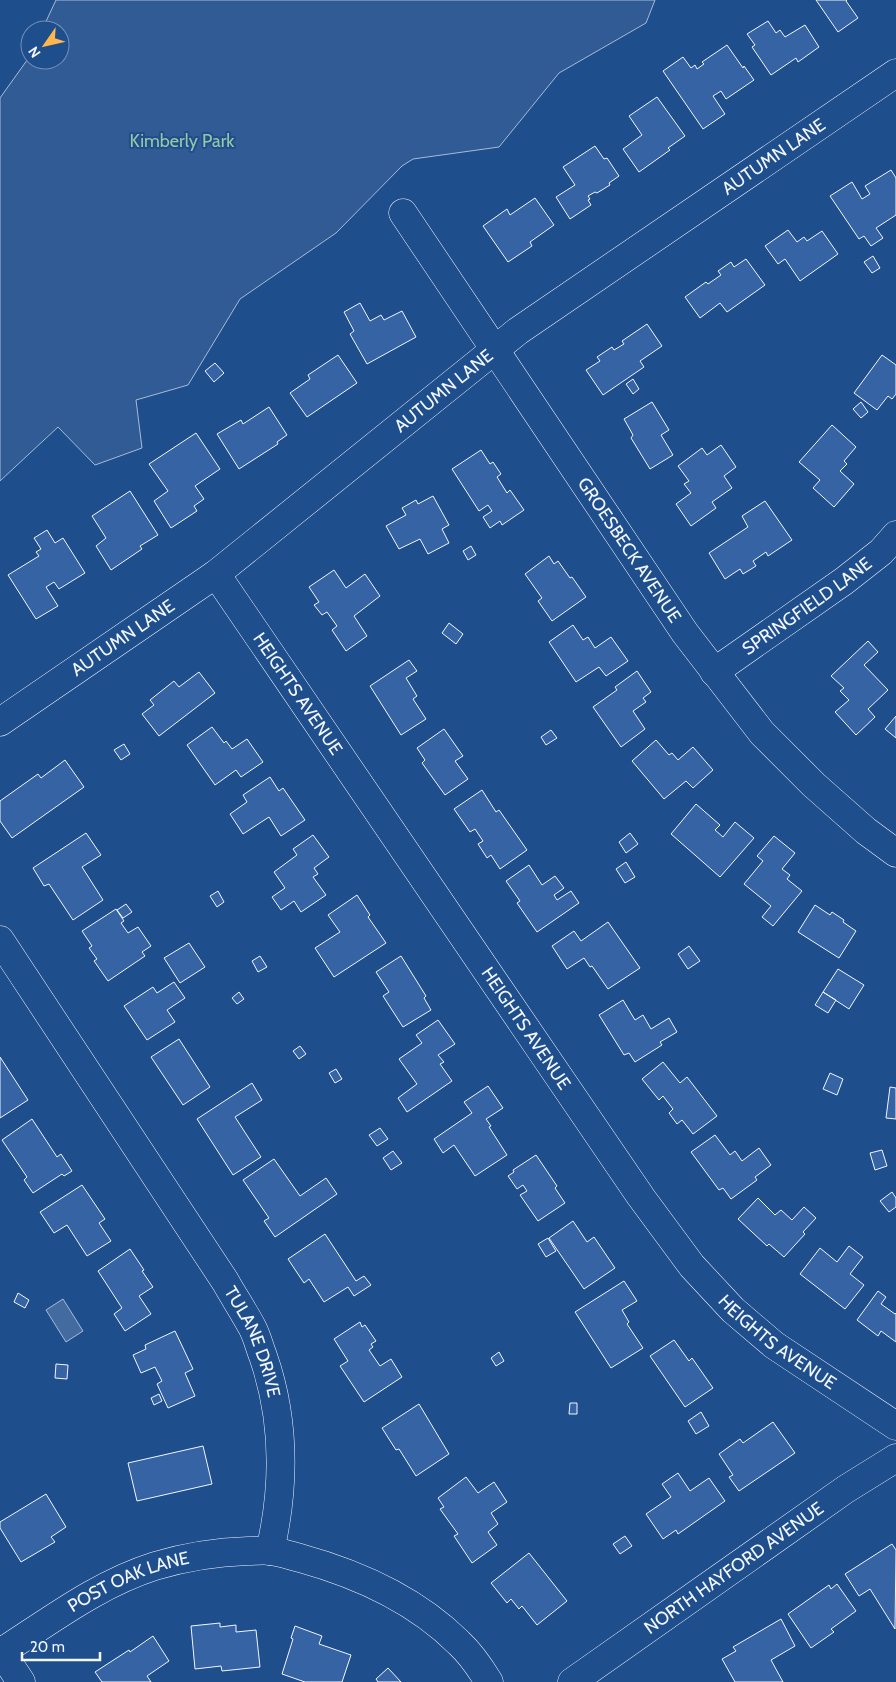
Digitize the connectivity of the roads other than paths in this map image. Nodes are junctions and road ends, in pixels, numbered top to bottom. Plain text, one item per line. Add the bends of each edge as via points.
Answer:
1 (896, 73) edge
2 (403, 213) dead end
3 (494, 350) junction
4 (896, 535) edge
5 (216, 574) junction
6 (714, 672) junction
7 (0, 722) edge
8 (896, 853) edge
9 (0, 940) edge
10 (896, 1426) edge
11 (896, 1458) edge
12 (270, 1551) junction
13 (0, 1652) edge
14 (21, 1682) edge
15 (489, 1682) edge
16 (572, 1682) edge

1 - 3 street, AUTUMN LANE
2 - 3 street, GROESBECK AVENUE
3 - 5 street, AUTUMN LANE
3 - 6 street, GROESBECK AVENUE
4 - 6 street, SPRINGFIELD LANE via 881,552 844,581
5 - 7 street, AUTUMN LANE
5 - 10 street, HEIGHTS AVENUE via 636,1189 692,1266 733,1310 774,1345
6 - 8 street, GROESBECK AVENUE via 762,733 814,785
9 - 12 street, TULANE DRIVE via 253,1328 270,1377 280,1435 280,1490
11 - 16 street, NORTH HAYFORD AVENUE via 846,1489
12 - 13 street, POST OAK LANE via 230,1552 154,1566 110,1584
12 - 15 street via 361,1578 394,1595 460,1643
13 - 14 street

